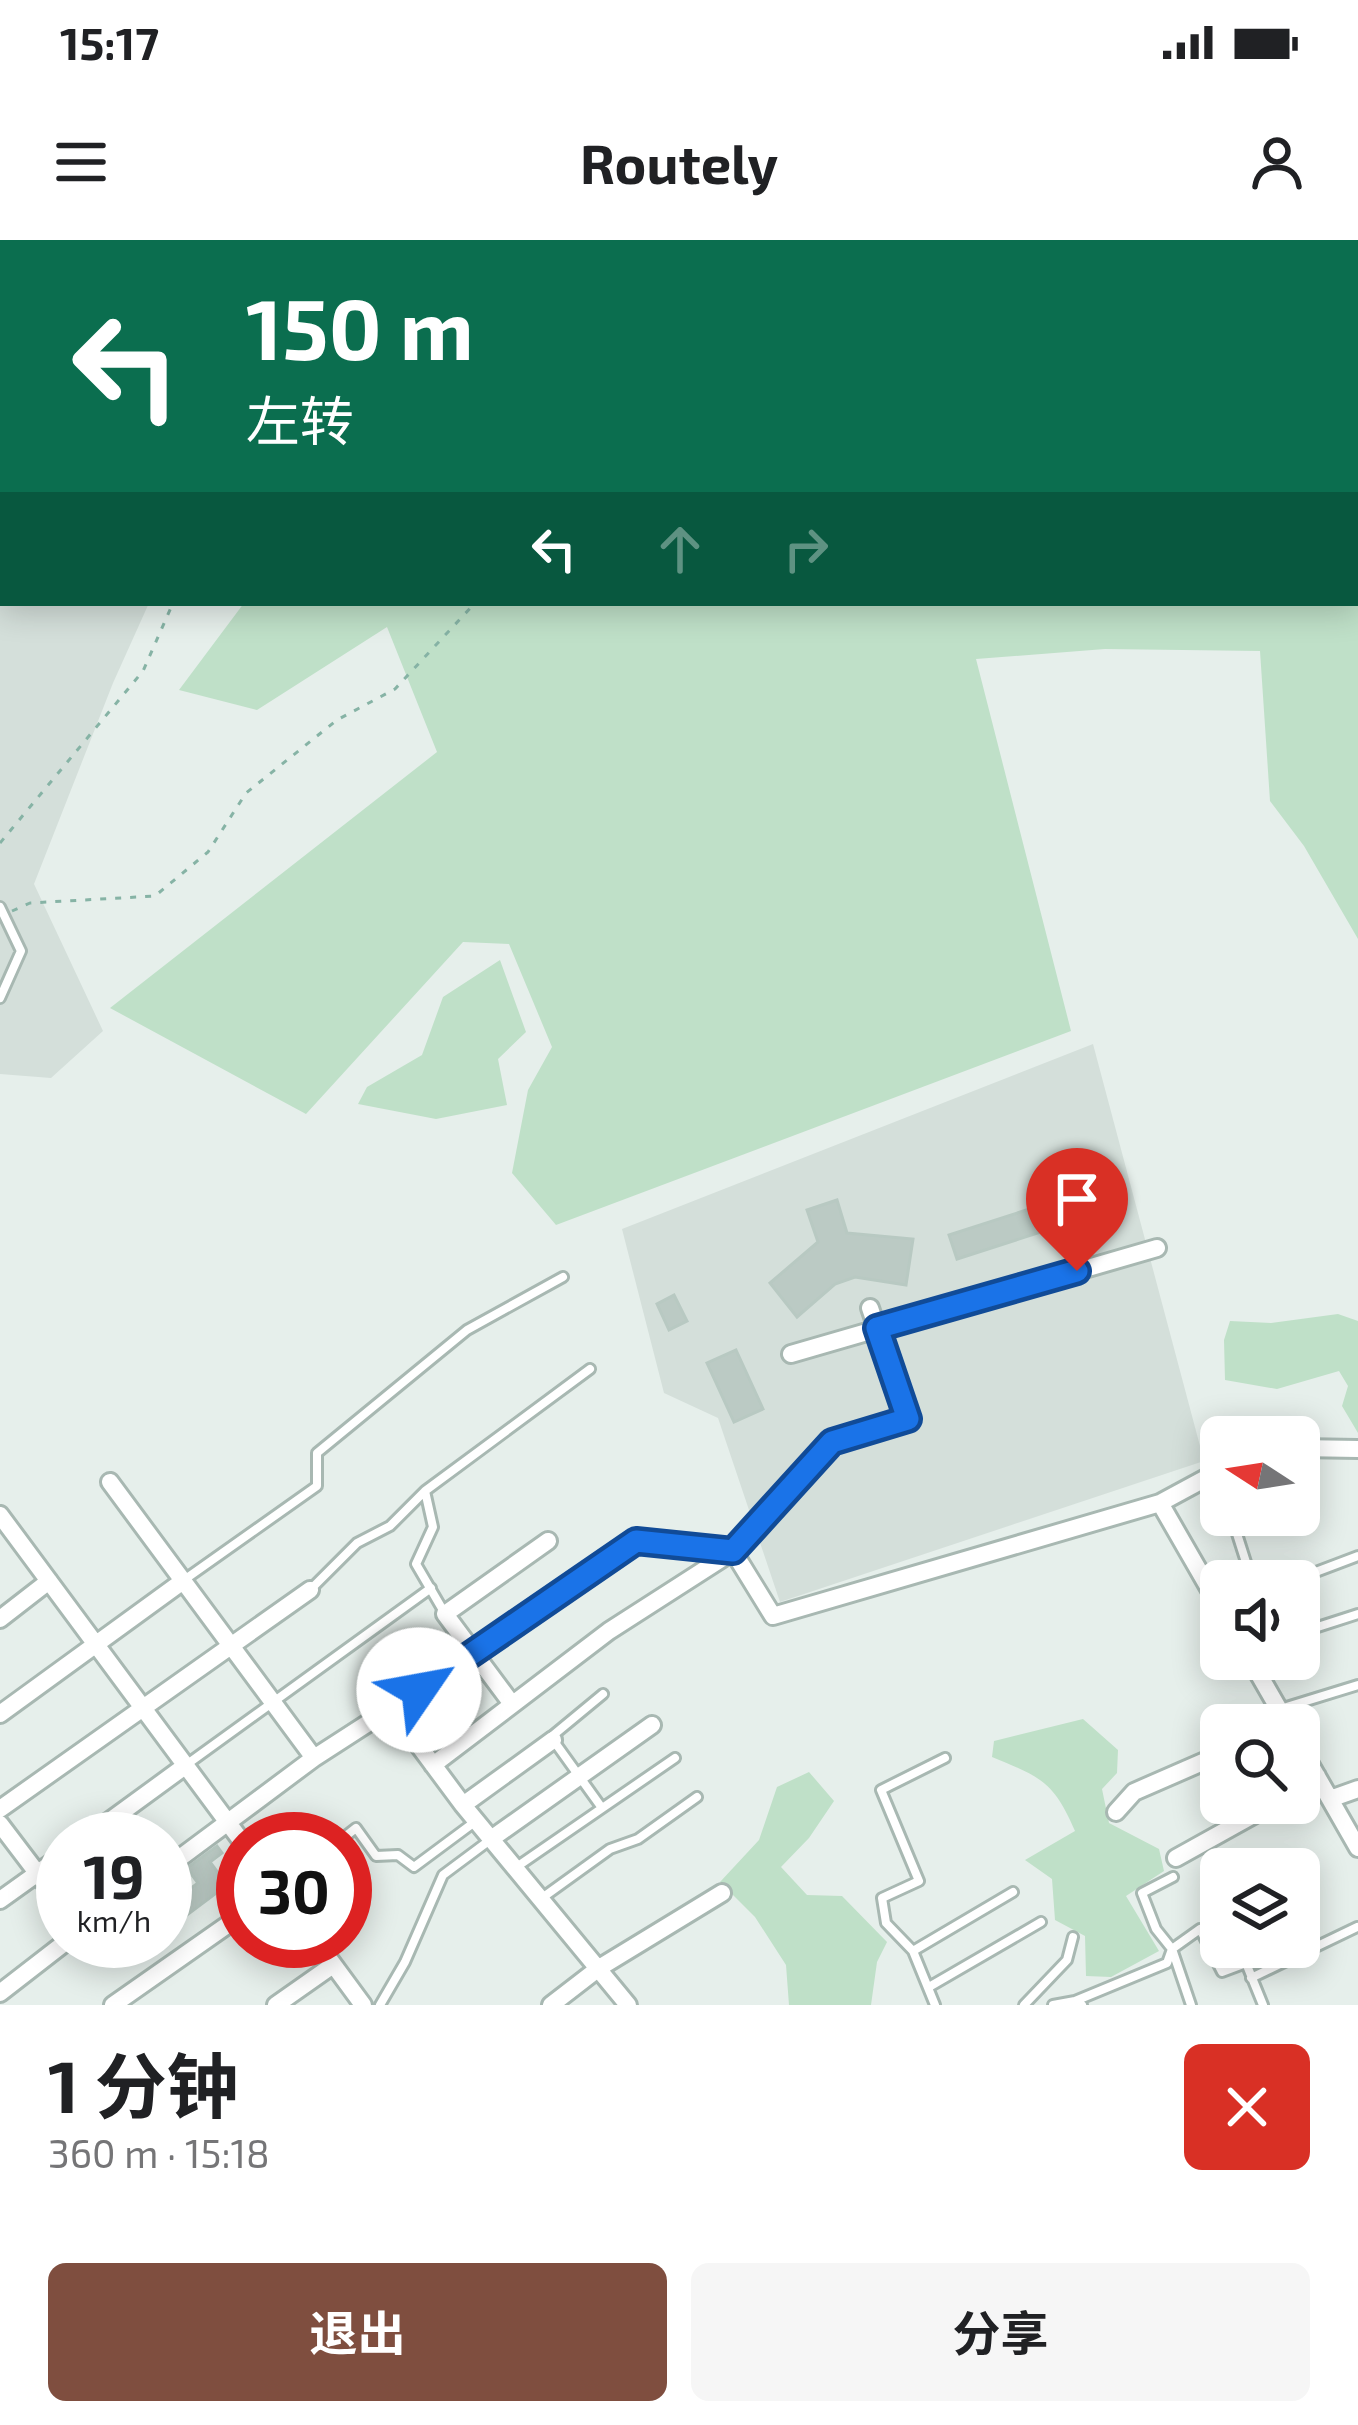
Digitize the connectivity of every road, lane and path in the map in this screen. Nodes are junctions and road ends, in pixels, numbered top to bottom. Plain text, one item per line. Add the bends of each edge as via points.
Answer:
1 (172, 606) edge
2 (472, 606) edge
3 (0, 844) edge
4 (1, 911) edge
5 (0, 998) edge
6 (1157, 1248) dead end
7 (563, 1277) dead end
8 (870, 1308) dead end
9 (877, 1328) junction
10 (790, 1354) dead end
11 (590, 1370) dead end
12 (1320, 1448) edge
13 (1358, 1449) edge
14 (110, 1482) dead end
15 (1200, 1485) edge
16 (424, 1491) junction
17 (1160, 1503) junction
18 (1, 1519) edge
19 (548, 1541) dead end
20 (733, 1551) junction
21 (1358, 1556) edge
22 (1320, 1570) edge
23 (1200, 1573) edge
24 (50, 1581) junction
25 (183, 1581) junction
26 (430, 1588) junction
27 (310, 1590) joint
28 (445, 1614) junction
29 (1358, 1614) edge
30 (0, 1618) edge
31 (1320, 1627) edge
32 (96, 1644) junction
33 (230, 1645) junction
34 (475, 1654) junction
35 (1358, 1685) edge
36 (603, 1694) dead end
37 (273, 1703) junction
38 (512, 1704) junction
39 (1315, 1704) edge
40 (142, 1706) junction
41 (391, 1708) junction
42 (0, 1714) edge
43 (652, 1725) dead end
44 (553, 1740) junction
45 (314, 1758) junction
46 (675, 1758) dead end
47 (945, 1758) dead end
48 (1200, 1763) edge
49 (434, 1765) junction
50 (185, 1766) junction
51 (579, 1777) junction
52 (1320, 1781) edge
53 (1358, 1789) edge
54 (697, 1797) dead end
55 (1330, 1799) junction
56 (463, 1805) junction
57 (602, 1808) junction
58 (0, 1809) edge
59 (122, 1812) edge
60 (220, 1812) edge
61 (243, 1812) edge
62 (1116, 1812) dead end
63 (476, 1821) junction
64 (0, 1824) edge
65 (1242, 1824) edge
66 (491, 1839) junction
67 (1358, 1848) edge
68 (372, 1850) edge
69 (515, 1868) junction
70 (1174, 1868) joint
71 (36, 1873) edge
72 (36, 1875) edge
73 (1013, 1892) dead end
74 (722, 1893) dead end
75 (541, 1899) junction
76 (0, 1900) edge
77 (1041, 1922) dead end
78 (1357, 1927) edge
79 (216, 1933) edge
80 (1072, 1937) dead end
81 (1172, 1949) junction
82 (913, 1952) junction
83 (36, 1965) edge
84 (329, 1968) edge
85 (335, 1968) edge
86 (598, 1968) junction
87 (1252, 1978) junction
88 (928, 1987) junction
89 (0, 1993) edge
90 (1078, 2003) edge
91 (113, 2005) edge
92 (276, 2005) edge
93 (363, 2005) edge
94 (380, 2005) edge
95 (551, 2005) edge
96 (628, 2005) edge
97 (935, 2005) edge
98 (1024, 2005) edge
99 (1054, 2005) edge
100 (1191, 2005) edge
101 (1263, 2005) edge

1 - 3 path via 142,671
2 - 4 path via 395,689 337,720 246,794 208,852 155,896
4 - 5 lane via 20,951
6 - 9 street
7 - 25 lane via 467,1330 317,1453 317,1486
8 - 9 street
9 - 10 street
9 - 20 street via 908,1419 832,1442
11 - 16 lane
12 - 13 street
14 - 25 street
15 - 17 street
16 - 26 lane via 433,1527 416,1564
16 - 27 lane
17 - 20 street via 773,1616
17 - 23 street
18 - 24 street
19 - 28 street
20 - 34 street via 636,1541
20 - 38 street
21 - 22 lane
24 - 30 street
24 - 32 street
25 - 32 street
25 - 33 street
26 - 28 lane
26 - 37 lane
27 - 33 street
28 - 34 street
29 - 31 lane
32 - 40 street
32 - 42 street
33 - 37 street
33 - 40 street
34 - 38 street
34 - 41 street
35 - 39 lane
36 - 44 lane
37 - 45 street
37 - 50 lane
38 - 49 street
40 - 50 street
40 - 58 street
41 - 45 street
41 - 49 street
43 - 51 street
44 - 51 lane
44 - 56 street
45 - 61 street
46 - 57 lane
47 - 82 lane via 881,1790 919,1881 882,1898 886,1923
48 - 62 street via 1134,1792
49 - 56 street
50 - 59 street
50 - 60 street
51 - 57 lane
51 - 66 street
52 - 55 street
53 - 55 street
54 - 75 lane
55 - 67 street
56 - 63 street
57 - 69 lane
63 - 66 street
63 - 68 lane via 414,1867
64 - 71 street
65 - 70 street
66 - 69 street
66 - 94 lane via 443,1875
69 - 75 street
70 - 81 lane via 1142,1893
72 - 76 street
73 - 82 lane
74 - 86 street
75 - 86 street
77 - 88 lane
78 - 87 lane
79 - 91 street
80 - 98 lane via 1067,1960
81 - 87 lane via 1200,1929 1222,1972 1246,1963
81 - 90 lane via 1167,1963
81 - 100 lane
82 - 88 lane
83 - 89 street
84 - 92 street
85 - 93 street
86 - 95 street
86 - 96 street
87 - 101 lane
88 - 97 lane
90 - 99 lane

